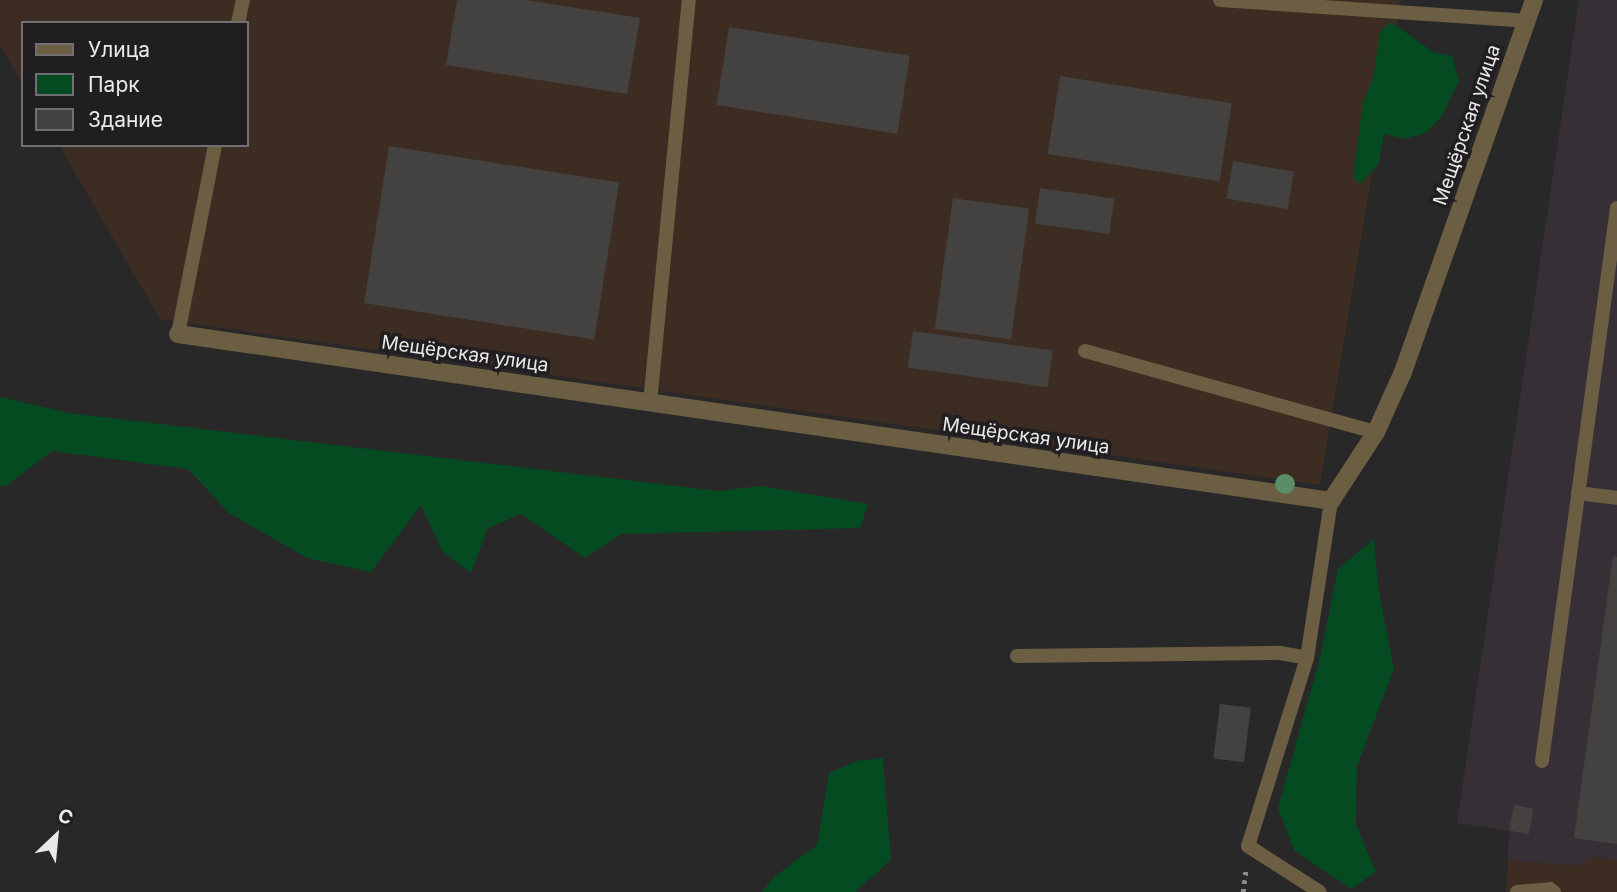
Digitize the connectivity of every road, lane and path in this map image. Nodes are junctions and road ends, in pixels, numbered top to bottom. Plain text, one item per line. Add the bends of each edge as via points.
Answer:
1 (243, 0) edge
2 (689, 0) edge
3 (1220, 0) edge
4 (1534, 0) edge
5 (238, 21) edge
6 (1526, 21) junction
7 (215, 147) edge
8 (1617, 208) edge
9 (178, 334) joint
10 (1085, 351) dead end
11 (650, 402) junction
12 (1376, 432) junction
13 (1578, 493) junction
14 (1617, 498) edge
15 (1331, 501) junction
16 (1017, 656) dead end
17 (1307, 657) junction
18 (1542, 761) dead end
19 (1320, 892) edge
20 (1517, 892) edge
21 (1554, 892) edge

1 - 5 lane
2 - 11 lane
3 - 6 lane
4 - 6 street, Мещёрская улица
6 - 12 street, Мещёрская улица via 1403,372
7 - 9 lane
8 - 13 lane
9 - 11 street, Мещёрская улица
10 - 12 lane
11 - 15 street, Мещёрская улица
12 - 15 street, Мещёрская улица
13 - 14 lane
13 - 18 lane
15 - 17 lane
16 - 17 lane via 1280,653
17 - 19 lane via 1248,846
20 - 21 lane

